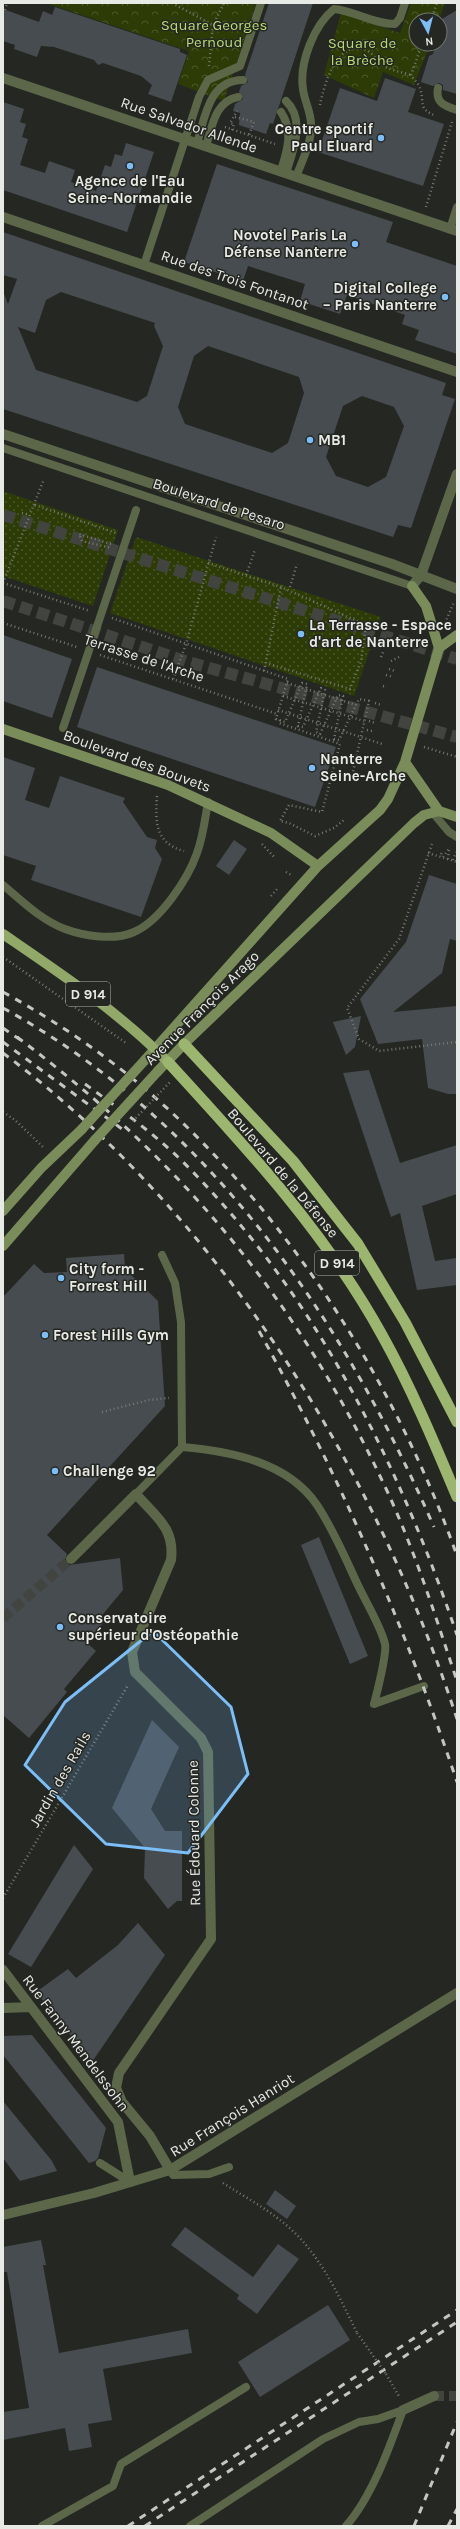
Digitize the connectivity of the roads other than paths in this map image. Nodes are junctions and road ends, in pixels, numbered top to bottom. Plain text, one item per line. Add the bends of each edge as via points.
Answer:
1 (261, 3) edge
2 (405, 3) edge
3 (3, 78) edge
4 (243, 80) dead end
5 (438, 88) dead end
6 (238, 97) dead end
7 (286, 101) dead end
8 (457, 110) edge
9 (281, 112) dead end
10 (186, 139) junction
11 (202, 145) junction
12 (283, 172) junction
13 (296, 177) junction
14 (457, 207) edge
15 (3, 217) edge
16 (453, 230) edge
17 (144, 265) junction
18 (457, 372) edge
19 (3, 434) edge
20 (3, 448) edge
21 (457, 474) edge
22 (136, 510) dead end
23 (421, 575) junction
24 (412, 586) junction
25 (457, 589) edge
26 (457, 635) edge
27 (439, 648) junction
28 (63, 728) dead end
29 (3, 729) edge
30 (405, 762) junction
31 (208, 802) junction
32 (436, 812) junction
33 (457, 817) edge
34 (457, 837) edge
35 (318, 866) junction
36 (3, 885) edge
37 (3, 934) edge
38 (184, 1044) junction
39 (155, 1049) junction
40 (168, 1062) junction
41 (3, 1211) edge
42 (3, 1246) edge
43 (162, 1255) dead end
44 (457, 1422) edge
45 (182, 1447) junction
46 (136, 1494) junction
47 (457, 1497) edge
48 (71, 1559) tunnel mouth
49 (424, 1686) dead end
50 (3, 1970) edge
51 (457, 1993) edge
52 (31, 2007) junction
53 (3, 2008) edge
54 (100, 2163) dead end
55 (229, 2167) dead end
56 (170, 2170) junction
57 (130, 2182) junction
58 (3, 2215) edge
59 (246, 2387) dead end
60 (434, 2396) tunnel mouth
61 (403, 2410) junction
62 (42, 2526) edge
63 (190, 2526) edge
64 (346, 2526) edge

1 - 10 lane via 240,66 208,80 199,97
2 - 13 lane via 395,24 382,24 345,10 334,9 323,18 309,49 302,75 311,124 310,139
3 - 10 street, Rue Salvador Allende
4 - 11 lane via 226,84 214,94
5 - 8 lane via 438,99 442,105
6 - 11 lane via 224,102
7 - 12 lane via 296,116 297,134
9 - 12 lane via 289,134
10 - 11 street, Rue Salvador Allende
10 - 17 lane
11 - 12 street, Rue Salvador Allende
12 - 13 street, Rue Salvador Allende
13 - 16 street, Rue Salvador Allende
14 - 16 lane
15 - 17 street, Rue des Trois Fontanot
17 - 18 street, Rue des Trois Fontanot
19 - 23 street, Boulevard de Pesaro
20 - 24 lane, Boulevard de Pesaro
21 - 23 street
22 - 28 lane
23 - 24 street
23 - 25 street, Boulevard de Pesaro
24 - 27 main road via 426,606
26 - 27 main road
27 - 30 main road, Avenue François Arago
29 - 31 main road, Boulevard des Bouvets via 168,785
30 - 32 main road
30 - 35 main road, Avenue François Arago via 388,799 380,810
31 - 35 main road, Boulevard des Bouvets via 270,833
31 - 36 lane via 198,851 191,869 160,912 134,932 108,936 65,929 22,902
32 - 33 main road
32 - 34 lane via 449,832
32 - 38 main road, Avenue François Arago via 424,815 414,823
35 - 39 main road, Avenue François Arago
37 - 39 main road, Boulevard de la Défense / D 914 via 73,982
38 - 40 main road, Avenue François Arago
38 - 44 highway, Boulevard de la Défense / D 914 via 293,1161 358,1244 404,1322
39 - 40 main road, Boulevard de la Défense / D 914
39 - 41 main road, Avenue François Arago, bridge
40 - 42 main road, Avenue François Arago, bridge via 95,1140
40 - 47 highway, Boulevard de la Défense / D 914 via 253,1156 339,1266 382,1334 397,1363
43 - 45 lane via 175,1283 180,1314
45 - 46 lane
45 - 49 lane via 218,1450 241,1456 281,1473 300,1486 316,1504 336,1537 386,1645 374,1704
46 - 48 street
46 - 56 street, Rue Édouard Colonne via 166,1528 173,1545 171,1560 132,1652 135,1672 201,1738 208,1752 209,1761 211,1939 119,2073 116,2088 122,2102 150,2136
50 - 52 street, Rue Fanny Mendelssohn
51 - 56 street, Rue François Hanriot
52 - 53 street
52 - 57 street, Rue Fanny Mendelssohn via 118,2122
54 - 57 lane
55 - 56 lane via 209,2174 173,2175
56 - 57 street, Rue François Hanriot
57 - 58 street, Rue François Hanriot
59 - 62 lane via 121,2464 113,2486
60 - 61 street
61 - 63 lane via 378,2419 359,2422 323,2439
61 - 64 lane via 388,2452 357,2511

